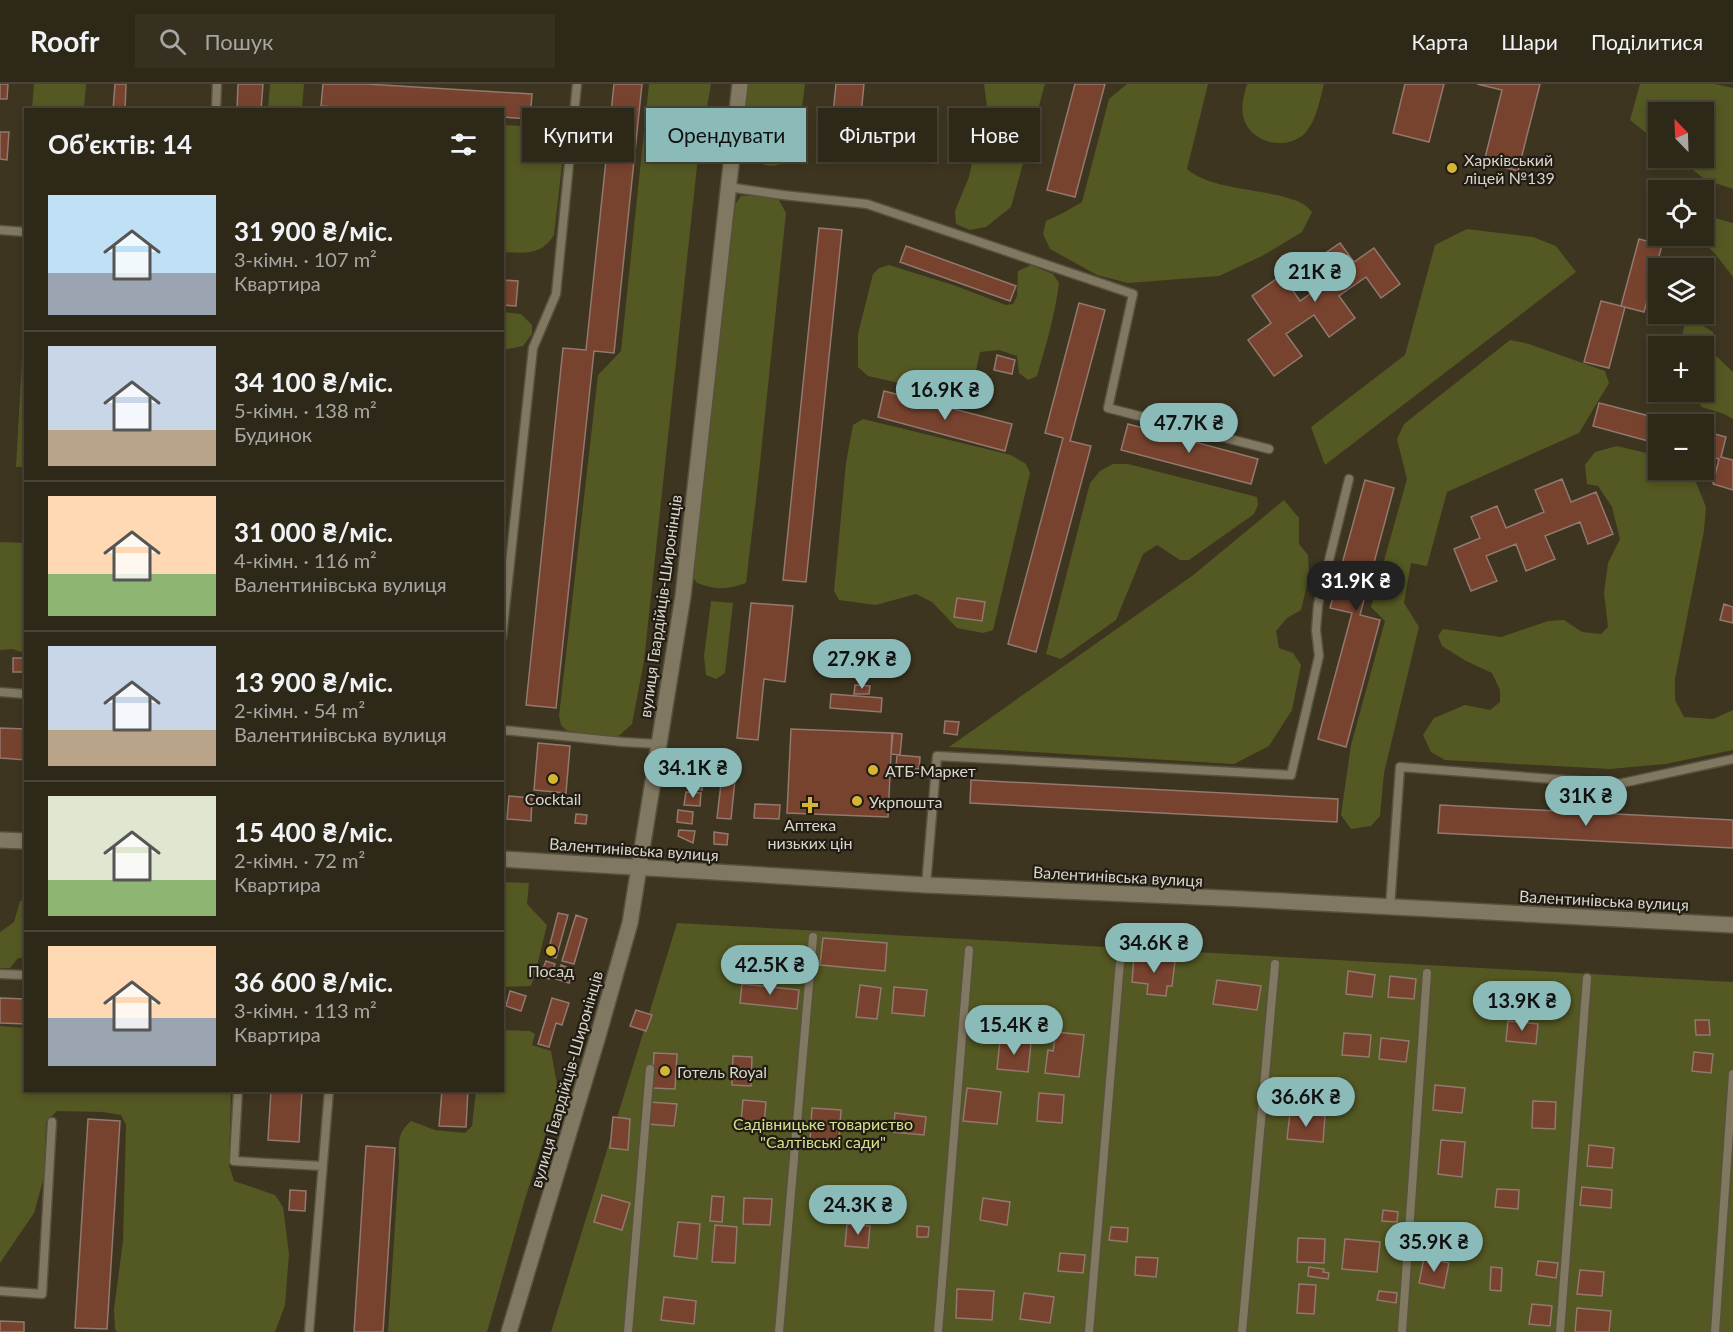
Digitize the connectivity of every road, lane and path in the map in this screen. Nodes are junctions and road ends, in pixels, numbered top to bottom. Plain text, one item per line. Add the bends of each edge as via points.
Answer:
1 (218, 84) edge
2 (577, 84) edge
3 (740, 84) edge
4 (216, 108) edge
5 (728, 187) junction
6 (0, 230) edge
7 (24, 232) edge
8 (1269, 449) dead end
9 (1349, 479) dead end
10 (504, 618) edge
11 (0, 692) edge
12 (24, 694) edge
13 (504, 730) edge
14 (658, 744) junction
15 (1733, 759) edge
16 (0, 840) edge
17 (24, 841) edge
18 (504, 859) edge
19 (639, 867) junction
20 (926, 885) junction
21 (1390, 907) junction
22 (1733, 925) edge
23 (813, 938) dead end
24 (969, 950) dead end
25 (1120, 962) dead end
26 (1275, 964) dead end
27 (1427, 973) dead end
28 (0, 974) edge
29 (24, 975) edge
30 (1587, 978) dead end
31 (650, 1069) dead end
32 (1733, 1074) edge
33 (238, 1092) edge
34 (328, 1092) edge
35 (52, 1122) dead end
36 (322, 1166) junction
37 (0, 1291) edge
38 (309, 1332) edge
39 (509, 1332) edge
40 (628, 1332) edge
41 (779, 1332) edge
42 (938, 1332) edge
43 (1089, 1332) edge
44 (1242, 1332) edge
45 (1402, 1332) edge
46 (1560, 1332) edge
47 (1715, 1332) edge

1 - 4 lane
2 - 10 lane via 556,294 533,348
3 - 5 main road, вулиця Гвардійців-Широнінців
5 - 8 lane via 867,204 1133,294 1108,408
5 - 14 main road, вулиця Гвардійців-Широнінців via 683,596
6 - 7 lane
9 - 20 lane via 1318,605 1319,656 1291,775 937,756
11 - 12 lane
13 - 14 lane
14 - 19 main road, вулиця Гвардійців-Широнінців
15 - 21 lane via 1618,784 1400,767
16 - 17 main road
18 - 19 main road, Валентинівська вулиця
19 - 20 main road, Валентинівська вулиця
19 - 39 main road, вулиця Гвардійців-Широнінців via 630,923
20 - 21 main road, Валентинівська вулиця
21 - 22 main road, Валентинівська вулиця
23 - 41 lane
24 - 42 lane
25 - 43 lane
26 - 44 lane
27 - 45 lane
28 - 29 lane
30 - 46 lane
31 - 40 lane
32 - 47 lane
33 - 36 lane via 234,1161
34 - 36 lane
35 - 37 lane via 42,1294
36 - 38 lane

